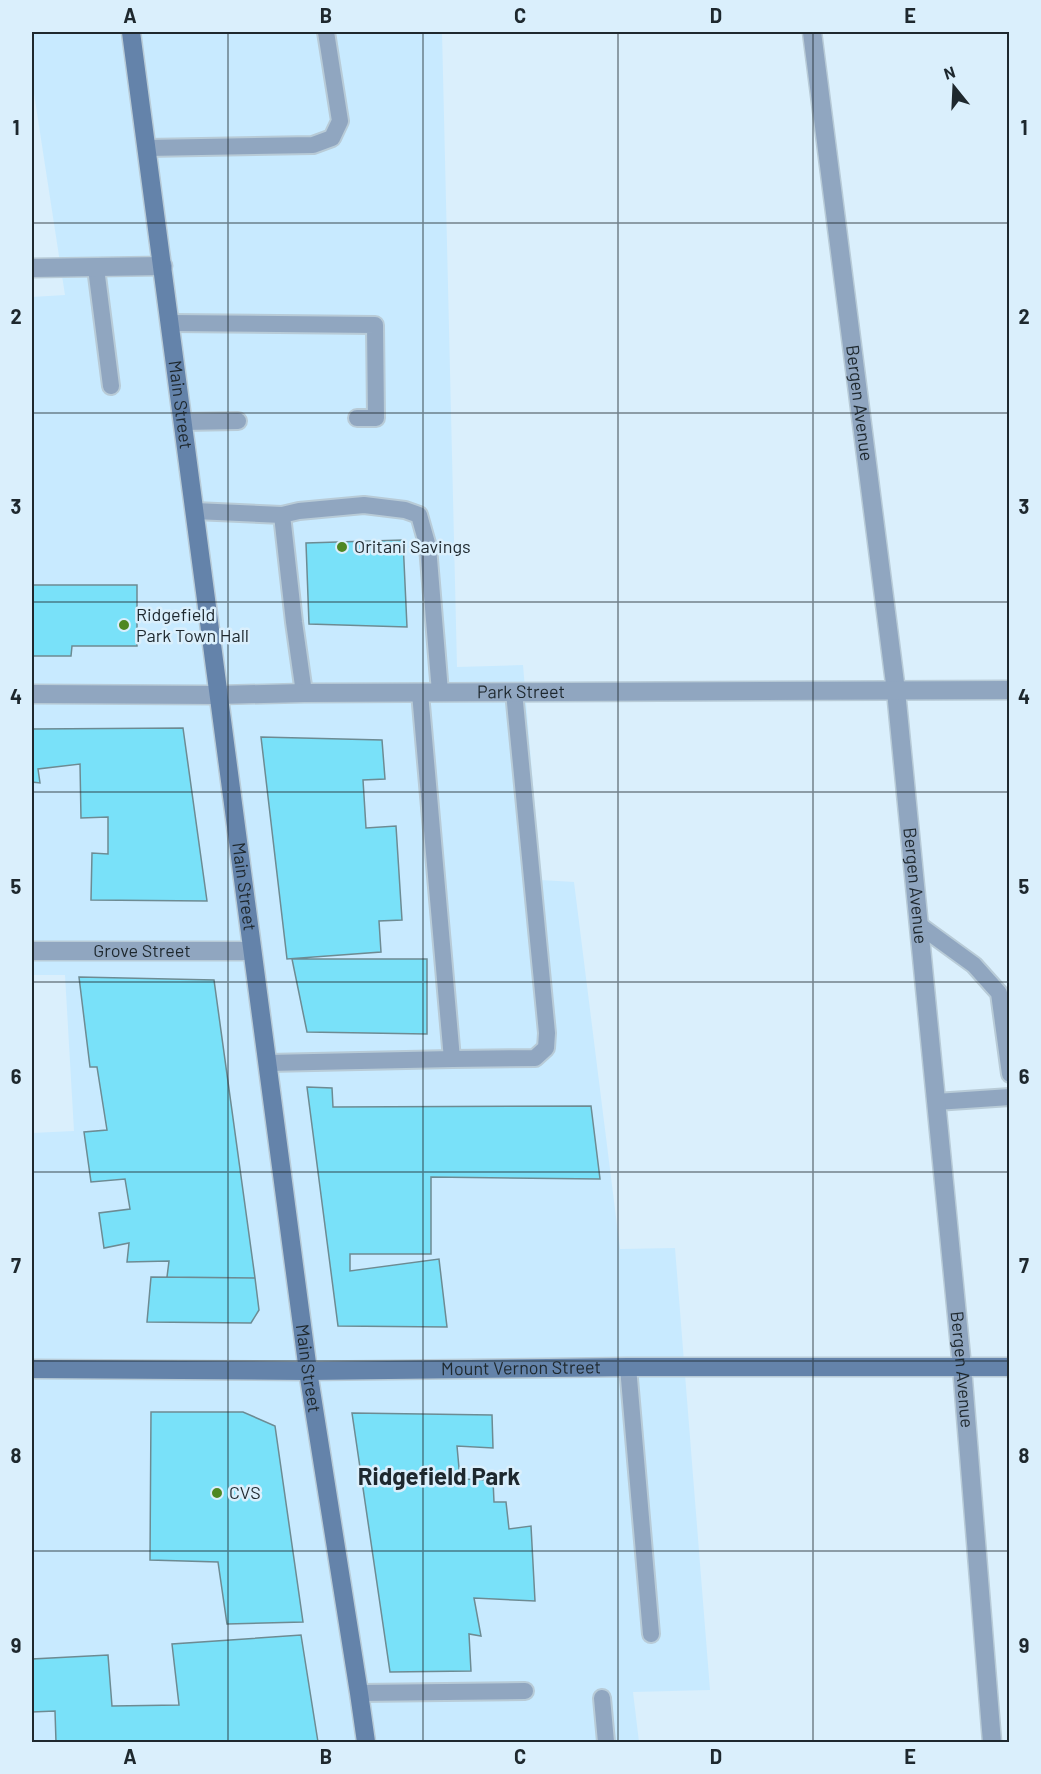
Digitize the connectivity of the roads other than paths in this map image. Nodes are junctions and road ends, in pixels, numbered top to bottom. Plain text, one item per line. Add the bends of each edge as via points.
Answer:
1 (131, 32) edge
2 (326, 32) edge
3 (812, 32) edge
4 (147, 148) junction
5 (163, 266) junction
6 (32, 268) edge
7 (96, 268) junction
8 (171, 323) junction
9 (111, 386) dead end
10 (357, 418) dead end
11 (238, 421) dead end
12 (183, 422) junction
13 (195, 511) junction
14 (282, 515) junction
15 (1010, 690) edge
16 (896, 691) junction
17 (440, 692) junction
18 (514, 692) junction
19 (304, 693) junction
20 (420, 693) junction
21 (32, 694) edge
22 (218, 695) junction
23 (919, 925) junction
24 (32, 951) edge
25 (252, 951) junction
26 (452, 1059) junction
27 (268, 1063) junction
28 (1010, 1074) edge
29 (1010, 1097) edge
30 (936, 1102) junction
31 (962, 1366) junction
32 (628, 1367) junction
33 (1010, 1367) edge
34 (32, 1369) edge
35 (308, 1371) junction
36 (651, 1634) dead end
37 (525, 1691) dead end
38 (359, 1693) junction
39 (602, 1698) dead end
40 (366, 1743) edge
41 (606, 1743) edge
42 (992, 1743) edge

1 - 4 street, Main Street
2 - 4 lane via 340,121 332,138 313,145
3 - 16 street, Bergen Avenue
4 - 5 street, Main Street
5 - 7 street
5 - 8 street, Main Street
6 - 7 street
7 - 9 lane
8 - 10 lane via 375,325 376,418
8 - 12 street, Main Street
11 - 12 lane
12 - 13 street, Main Street
13 - 14 lane
13 - 22 street, Main Street
14 - 17 lane via 364,505 419,515 428,547
14 - 19 lane
15 - 16 street, Park Street
16 - 18 street, Park Street
16 - 23 street, Bergen Avenue
17 - 18 street, Park Street
17 - 20 street, Park Street
18 - 26 lane via 546,1048 535,1058
19 - 20 street, Park Street
19 - 22 street, Park Street
20 - 26 lane
21 - 22 street, Park Street
22 - 25 street, Main Street
23 - 28 lane via 974,965 999,993
23 - 30 street, Bergen Avenue
24 - 25 street, Grove Street
25 - 27 street, Main Street
26 - 27 lane
27 - 35 street, Main Street
29 - 30 lane
30 - 31 street, Bergen Avenue
31 - 32 street, Mount Vernon Street
31 - 33 street, Mount Vernon Street
31 - 42 street, Bergen Avenue
32 - 35 street, Mount Vernon Street
32 - 36 lane
34 - 35 street, Mount Vernon Street
35 - 38 street, Main Street
37 - 38 lane
38 - 40 street, Main Street
39 - 41 lane

